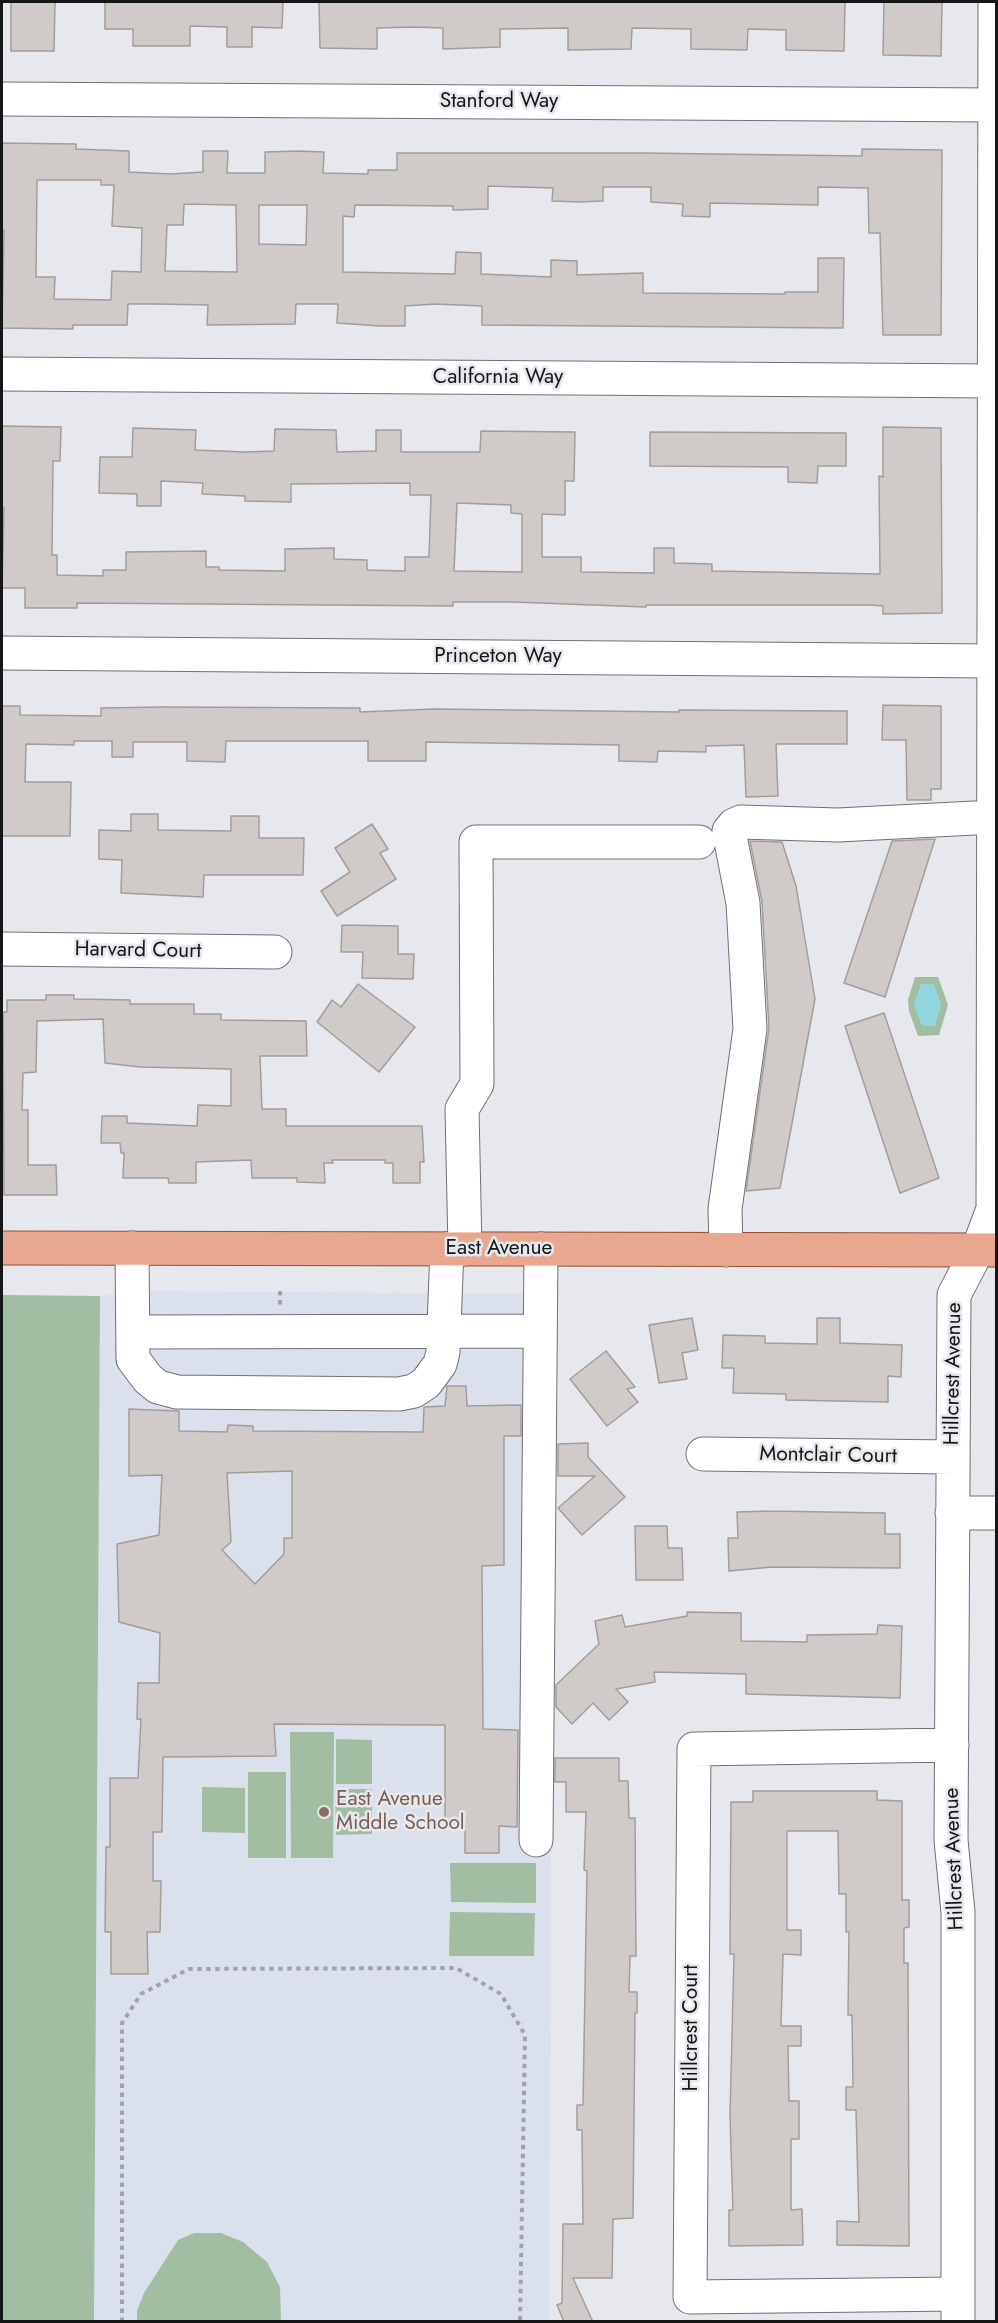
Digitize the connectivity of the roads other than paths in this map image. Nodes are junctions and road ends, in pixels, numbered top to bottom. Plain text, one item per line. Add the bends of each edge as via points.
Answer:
1 (995, 2) edge
2 (2, 99) edge
3 (996, 105) edge
4 (996, 281) edge
5 (2, 374) edge
6 (995, 401) edge
7 (2, 653) edge
8 (994, 661) junction
9 (995, 763) edge
10 (994, 818) junction
11 (699, 842) dead end
12 (2, 949) edge
13 (275, 952) dead end
14 (995, 971) edge
15 (2, 1248) edge
16 (132, 1248) junction
17 (456, 1249) junction
18 (541, 1249) junction
19 (987, 1249) edge
20 (726, 1250) junction
21 (540, 1331) junction
22 (133, 1332) junction
23 (444, 1332) junction
24 (703, 1454) dead end
25 (953, 1457) junction
26 (996, 1513) edge
27 (952, 1514) junction
28 (952, 1745) junction
29 (536, 1840) dead end
30 (958, 2308) edge

1 - 3 street, Hillcrest Avenue
2 - 3 street, Stanford Way
3 - 4 street, Hillcrest Avenue
4 - 6 street, Hillcrest Avenue
5 - 6 street, California Way
6 - 8 street, Hillcrest Avenue
7 - 8 street, Princeton Way
8 - 9 street, Hillcrest Avenue
9 - 10 street, Hillcrest Avenue
10 - 14 street, Hillcrest Avenue
10 - 20 street via 838,825 741,822 729,831 743,903 750,1029 725,1209
11 - 17 street via 476,842 477,1084 462,1109
12 - 13 street, Harvard Court
14 - 19 street, Hillcrest Avenue via 993,1209
15 - 16 main road, East Avenue
16 - 17 main road, East Avenue
16 - 22 street
17 - 18 main road, East Avenue
17 - 23 street
18 - 20 main road, East Avenue
18 - 21 street
19 - 20 main road, East Avenue
19 - 25 street, Hillcrest Avenue via 954,1295
21 - 23 street
21 - 29 street
22 - 23 street
22 - 23 street via 133,1359 148,1379 167,1390 399,1394 414,1391 433,1375 443,1352
24 - 25 street, Montclair Court
25 - 27 street, Hillcrest Avenue
26 - 27 street
27 - 28 street, Hillcrest Avenue
28 - 30 street, Hillcrest Avenue via 951,1840 958,1912
28 - 30 street, Hillcrest Court via 693,1749 690,2297

